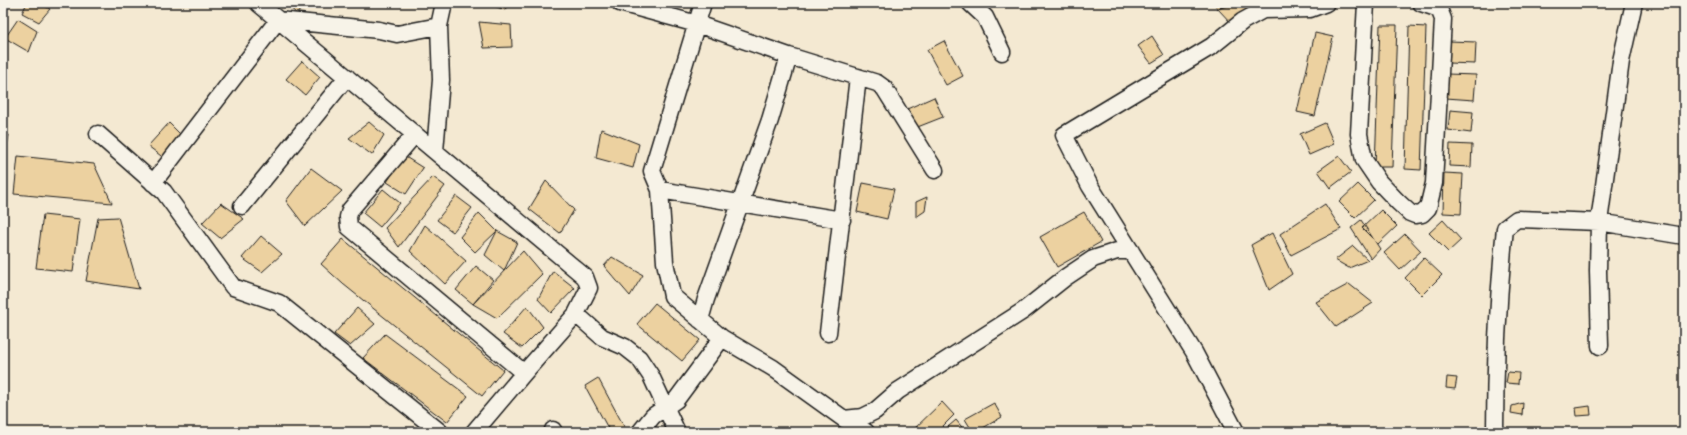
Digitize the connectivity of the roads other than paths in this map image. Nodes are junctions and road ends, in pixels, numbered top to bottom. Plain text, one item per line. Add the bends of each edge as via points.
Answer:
1 (258, 3) edge
2 (444, 3) edge
3 (620, 3) edge
4 (703, 3) edge
5 (970, 3) edge
6 (1326, 3) edge
7 (1366, 3) edge
8 (1421, 3) edge
9 (1634, 3) edge
10 (278, 20) junction
11 (697, 24) junction
12 (439, 26) junction
13 (1002, 52) dead end
14 (789, 56) junction
15 (347, 77) junction
16 (858, 77) junction
17 (98, 134) dead end
18 (415, 134) junction
19 (435, 151) junction
20 (935, 170) dead end
21 (153, 183) junction
22 (660, 190) junction
23 (740, 203) junction
24 (242, 206) dead end
25 (842, 220) junction
26 (1599, 222) junction
27 (1684, 236) edge
28 (1131, 251) junction
29 (576, 314) junction
30 (700, 320) junction
31 (828, 333) dead end
32 (722, 338) junction
33 (1600, 346) dead end
34 (524, 373) junction
35 (665, 408) junction
36 (844, 419) junction
37 (440, 432) edge
38 (474, 432) edge
39 (640, 432) edge
40 (677, 432) edge
41 (866, 432) edge
42 (1236, 432) edge
43 (1495, 432) edge

1 - 10 street
2 - 12 street
3 - 11 street
4 - 11 street
5 - 13 street via 985,17
6 - 28 street via 1310,8 1262,10 1243,21 1212,46 1064,135 1090,186
7 - 8 street via 1359,134 1364,160 1379,182 1415,215 1422,214 1428,208 1434,183 1443,19 1439,9
9 - 26 street via 1621,61
10 - 12 street via 396,34
10 - 15 street
10 - 21 street
11 - 14 street
11 - 22 street via 652,171
12 - 19 street via 441,80
14 - 16 street
14 - 23 street via 770,120
15 - 18 street
15 - 24 street
16 - 20 street via 884,88
16 - 25 street
17 - 21 street
18 - 19 street
18 - 34 street via 350,210 349,227
19 - 29 street via 585,277 589,288
21 - 37 street via 164,192 233,287 279,303
22 - 23 street
22 - 30 street via 665,262 672,296
23 - 25 street
23 - 30 street
25 - 31 street
26 - 27 street
26 - 33 street
26 - 43 street via 1517,219 1505,228 1495,374
28 - 36 street via 1117,251 1093,259 1023,311 898,391 876,411 862,417
28 - 42 street via 1194,352
29 - 34 street
29 - 35 street via 602,337 625,347 639,358 651,376
30 - 32 street
32 - 35 street via 676,400
32 - 36 street via 773,368
34 - 38 street
35 - 39 street
35 - 40 street
36 - 41 street

